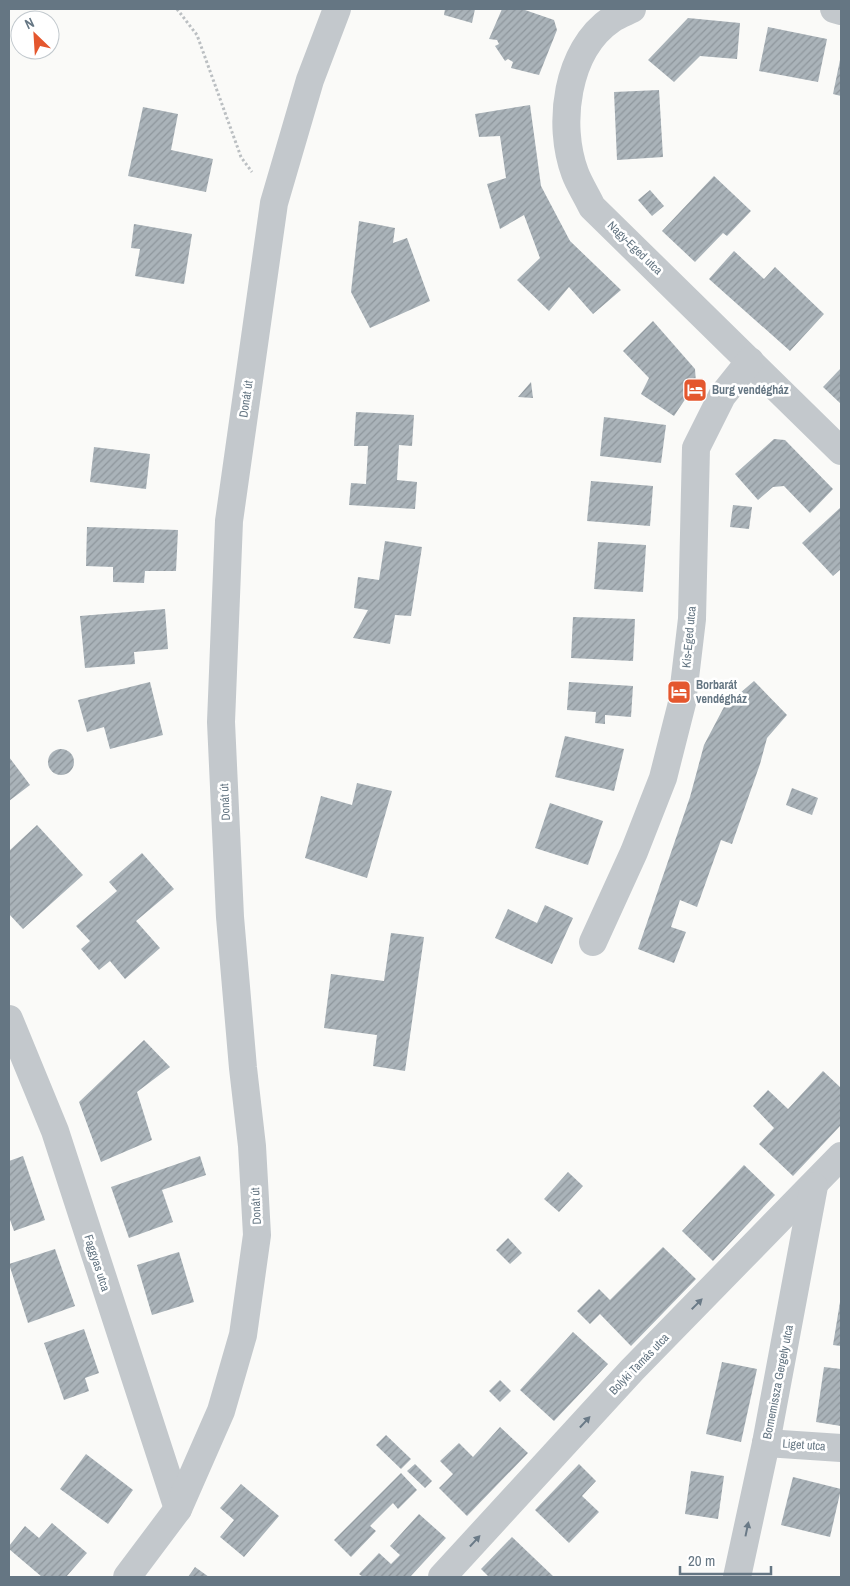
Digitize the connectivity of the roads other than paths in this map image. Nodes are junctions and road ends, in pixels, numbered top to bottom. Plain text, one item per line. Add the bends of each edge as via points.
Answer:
1 (337, 9) edge
2 (834, 9) edge
3 (841, 11) edge
4 (617, 12) edge
5 (750, 361) junction
6 (841, 451) edge
7 (593, 942) dead end
8 (9, 1019) edge
9 (841, 1156) edge
10 (814, 1186) junction
11 (766, 1443) junction
12 (841, 1448) edge
13 (178, 1509) junction
14 (127, 1577) edge
15 (442, 1577) edge
16 (737, 1577) edge

1 - 13 street, Donát út via 310,80 274,203 229,521 221,722 230,917 252,1146 257,1235 242,1335 221,1411
2 - 3 street
4 - 5 street, Nagy-Eged utca via 584,49 574,74 566,135 575,172 592,207
5 - 6 street, Nagy-Eged utca
5 - 7 street, Kis-Eged utca via 722,396 696,448 692,619 682,703 663,778
8 - 13 street, Faggyas utca via 55,1132
9 - 10 street, Bolyki Tamás utca
10 - 11 street, Bornemissza Gergely utca
15 -> 10 street, Bolyki Tamás utca via 632,1370
11 - 12 street, Liget utca
16 -> 11 street, Bornemissza Gergely utca
13 - 14 street, Donát út

